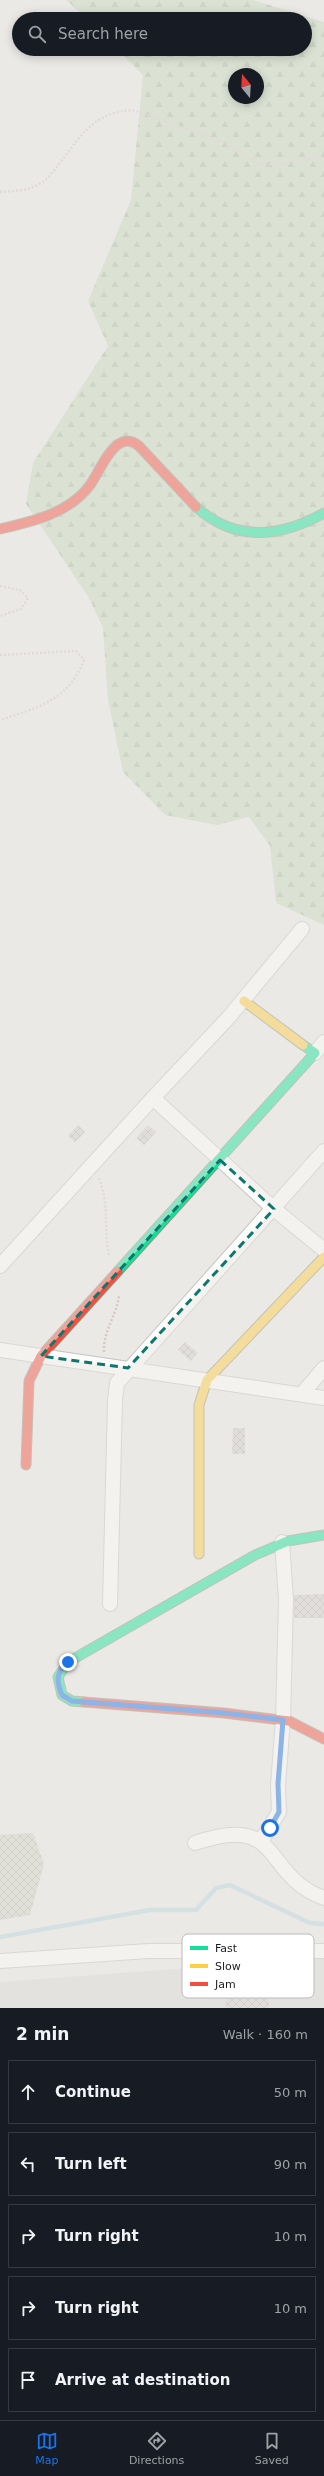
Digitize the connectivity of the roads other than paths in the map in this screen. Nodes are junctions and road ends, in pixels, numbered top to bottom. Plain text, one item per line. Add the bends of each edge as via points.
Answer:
1 (324, 513) edge
2 (0, 529) edge
3 (302, 929) dead end
4 (244, 1001) junction
5 (324, 1042) edge
6 (314, 1053) junction
7 (153, 1098) junction
8 (324, 1151) edge
9 (220, 1160) junction
10 (274, 1209) junction
11 (324, 1250) edge
12 (324, 1257) edge
13 (0, 1266) edge
14 (0, 1350) edge
15 (41, 1356) junction
16 (128, 1368) junction
17 (324, 1368) edge
18 (207, 1380) junction
19 (302, 1394) junction
20 (324, 1398) edge
21 (26, 1465) dead end
22 (324, 1536) edge
23 (282, 1542) junction
24 (199, 1554) dead end
25 (110, 1604) dead end
26 (283, 1720) junction
27 (324, 1739) edge
28 (261, 1841) junction
29 (195, 1842) dead end
30 (324, 1898) edge
31 (314, 1951) edge
32 (324, 1951) edge
33 (182, 1952) edge
34 (0, 1961) edge

1 - 2 street via 305,525 278,534 237,530 205,513 143,451 132,441 126,441 114,447 85,491 48,517
3 - 4 street
4 - 6 street
4 - 7 street
5 - 6 street
6 - 9 street
7 - 9 street
7 - 13 street
8 - 10 street
9 - 10 street
9 - 15 street
10 - 11 street
10 - 16 street
12 - 18 street
14 - 15 street
15 - 16 street
15 - 21 street via 29,1381
16 - 18 street
16 - 25 street via 117,1383 115,1400
17 - 19 street
18 - 19 street
18 - 24 street via 199,1405
19 - 20 street
22 - 23 street via 298,1537
23 - 26 street via 286,1599
23 - 26 street via 68,1662 60,1668 57,1679 62,1695 72,1701
26 - 27 street
26 - 28 street via 278,1784 279,1812
28 - 29 street via 254,1836 216,1835
28 - 30 street via 295,1883
31 - 32 street
33 - 34 street

